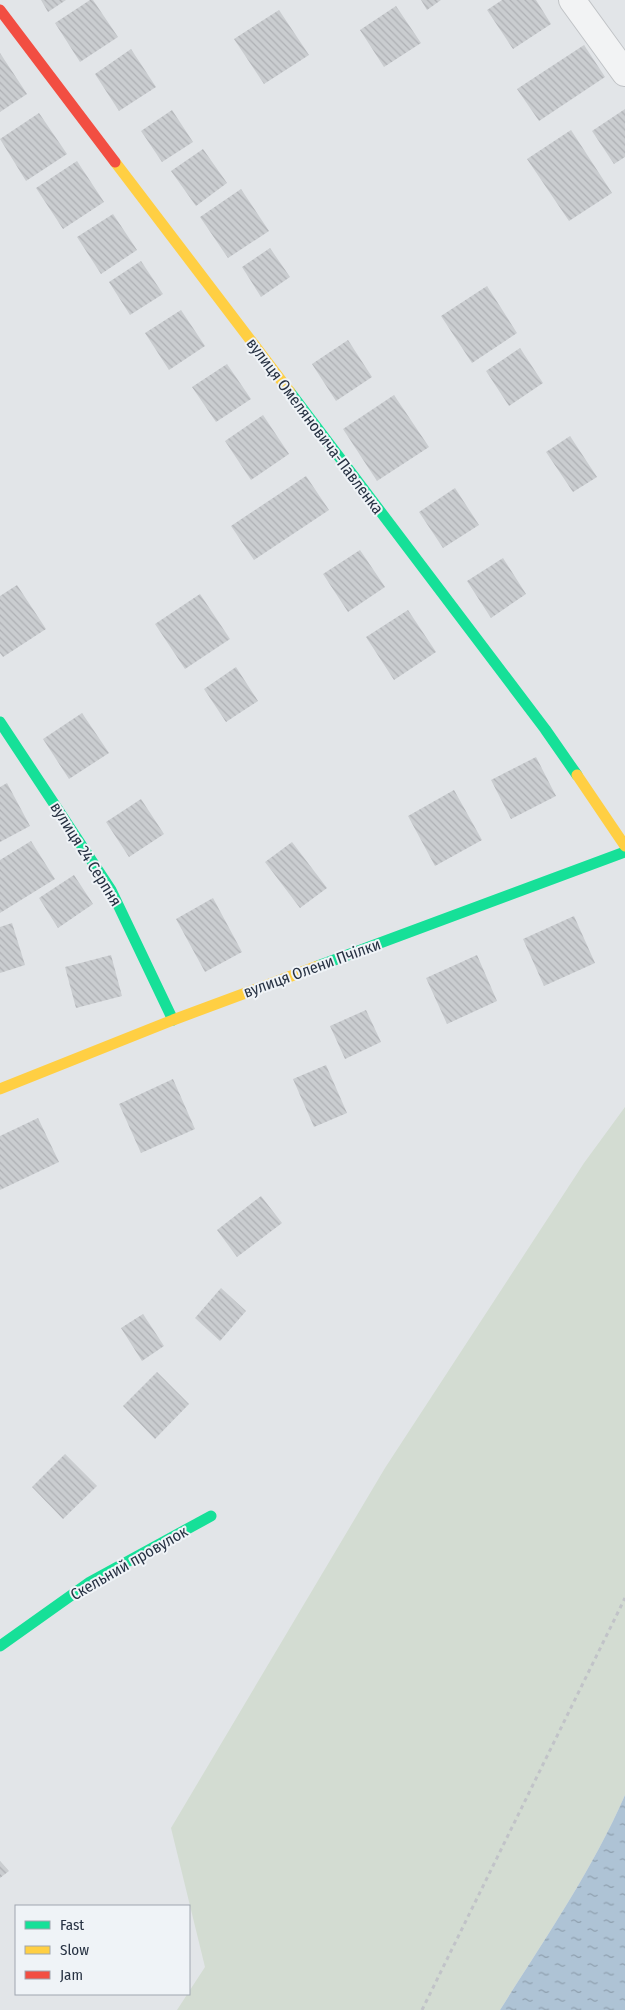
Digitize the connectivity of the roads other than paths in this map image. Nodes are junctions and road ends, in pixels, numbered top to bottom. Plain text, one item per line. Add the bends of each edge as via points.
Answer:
1 (572, 0) edge
2 (0, 10) edge
3 (625, 73) edge
4 (0, 722) edge
5 (625, 846) edge
6 (625, 852) edge
7 (173, 1020) junction
8 (0, 1089) edge
9 (211, 1516) dead end
10 (0, 1646) edge

1 - 3 street
2 - 5 street, вулиця Омеляновича-Павленка via 545,729
4 - 7 street, вулиця 24 Серпня via 112,890
6 - 7 street, вулиця Олени Пчілки
7 - 8 street, вулиця Олени Пчілки
9 - 10 street, Скельний провулок via 90,1582

